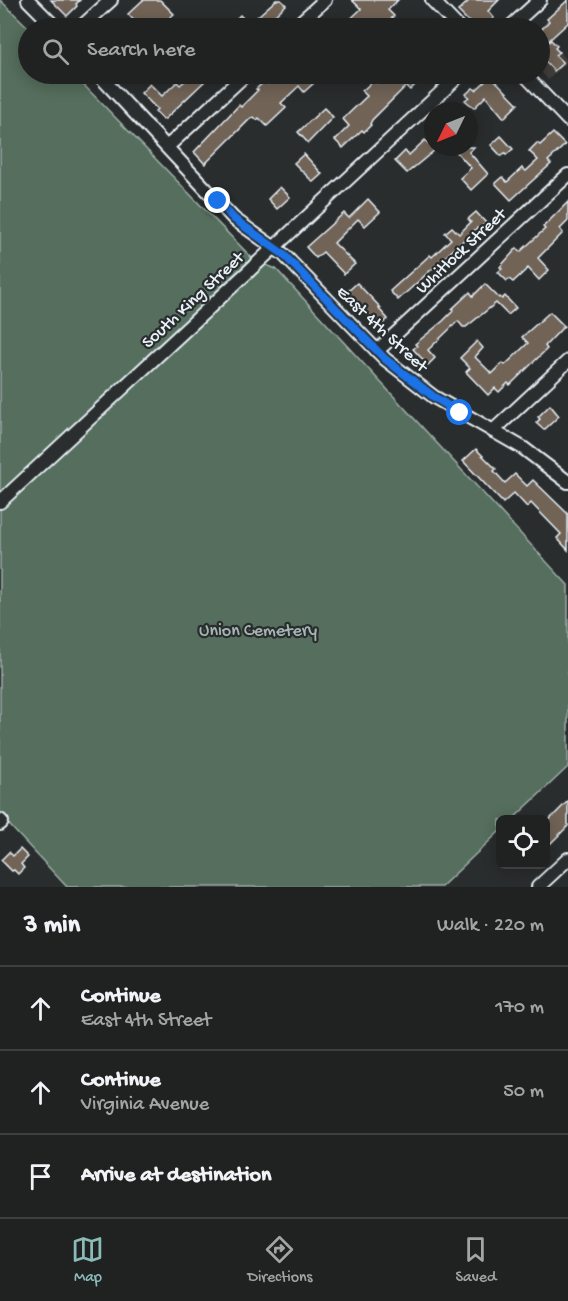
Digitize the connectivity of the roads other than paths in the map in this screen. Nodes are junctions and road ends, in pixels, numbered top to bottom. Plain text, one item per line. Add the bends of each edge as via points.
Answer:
1 (28, 0) edge
2 (111, 0) edge
3 (325, 0) edge
4 (432, 0) edge
5 (540, 0) edge
6 (46, 18) edge
7 (91, 18) edge
8 (305, 18) edge
9 (449, 18) edge
10 (520, 18) edge
11 (107, 84) edge
12 (235, 84) edge
13 (449, 84) edge
14 (534, 84) edge
15 (568, 120) edge
16 (167, 147) junction
17 (568, 175) edge
18 (273, 248) junction
19 (377, 351) junction
20 (568, 361) edge
21 (492, 431) junction
22 (568, 482) edge
23 (0, 502) edge
24 (568, 859) edge
25 (538, 887) edge

1 - 6 street
2 - 7 street
3 - 8 street
4 - 9 street
5 - 10 street
11 - 16 street, East 4th Street
12 - 16 street
13 - 18 street, South King Street
14 - 15 street
16 - 18 street, East 4th Street via 234,219
17 - 19 street, Whitlock Street
18 - 19 street, East 4th Street
18 - 23 street, South King Street
19 - 21 street, East 4th Street via 434,397
20 - 21 street
21 - 22 street, East 4th Street via 523,448
24 - 25 street

